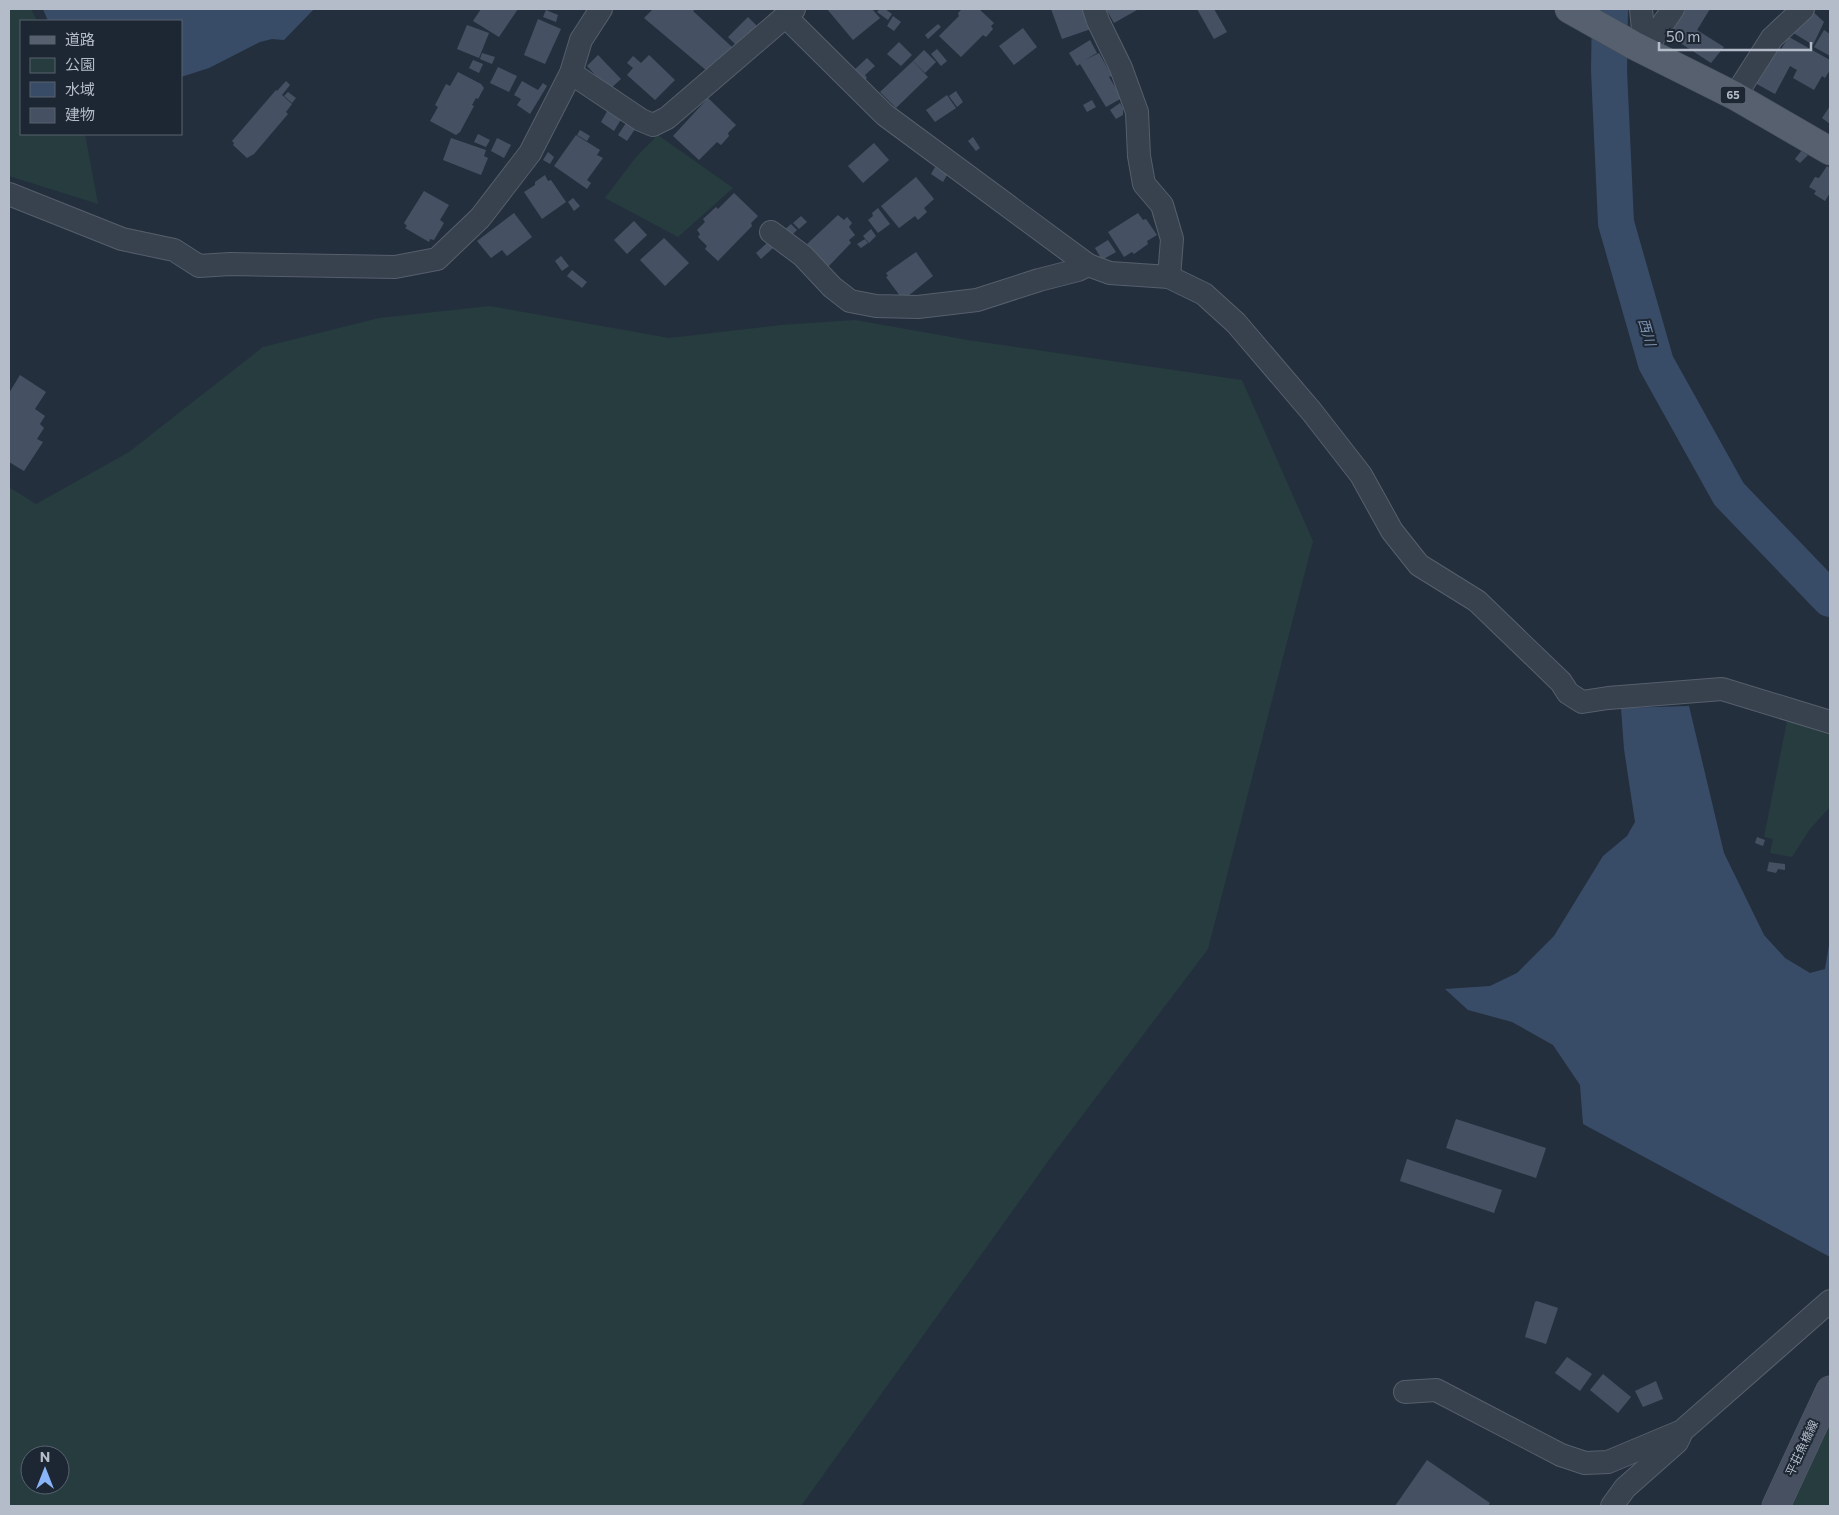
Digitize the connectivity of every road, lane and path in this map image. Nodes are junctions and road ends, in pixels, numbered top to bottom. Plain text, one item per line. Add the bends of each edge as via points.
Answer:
1 (601, 9) edge
2 (1094, 9) edge
3 (1641, 9) edge
4 (1673, 9) edge
5 (1802, 9) edge
6 (1573, 11) edge
7 (790, 12) edge
8 (1639, 47) junction
9 (571, 72) junction
10 (1735, 96) junction
11 (1830, 151) edge
12 (9, 194) edge
13 (771, 232) dead end
14 (1088, 265) junction
15 (1170, 277) junction
16 (1830, 722) edge
17 (1830, 1300) edge
18 (1405, 1392) dead end
19 (1828, 1401) edge
20 (1682, 1431) junction
21 (1612, 1506) edge
22 (1776, 1506) edge

1 - 9 street via 581,40
2 - 15 street via 1137,112 1138,156 1144,184 1162,205 1172,238
3 - 8 street
4 - 8 street
5 - 10 street via 1772,38
6 - 8 main road, 65
7 - 9 street via 666,118 653,124 641,120
7 - 14 street via 885,115
8 - 10 main road, 65
9 - 12 street via 530,152 480,218 437,259 395,267 200,266 174,250 122,239
10 - 11 main road, 65
13 - 14 street via 803,256 850,301 876,306 918,307 977,300
14 - 15 street via 1110,273
15 - 16 street via 1204,294 1236,323 1361,475 1392,531 1419,564 1477,601 1561,682 1568,693 1582,702 1722,689
17 - 20 street
18 - 20 street via 1436,1390 1561,1455 1585,1463 1608,1462
19 - 22 main road, 平荘魚橋線
20 - 21 street via 1676,1442 1624,1488

